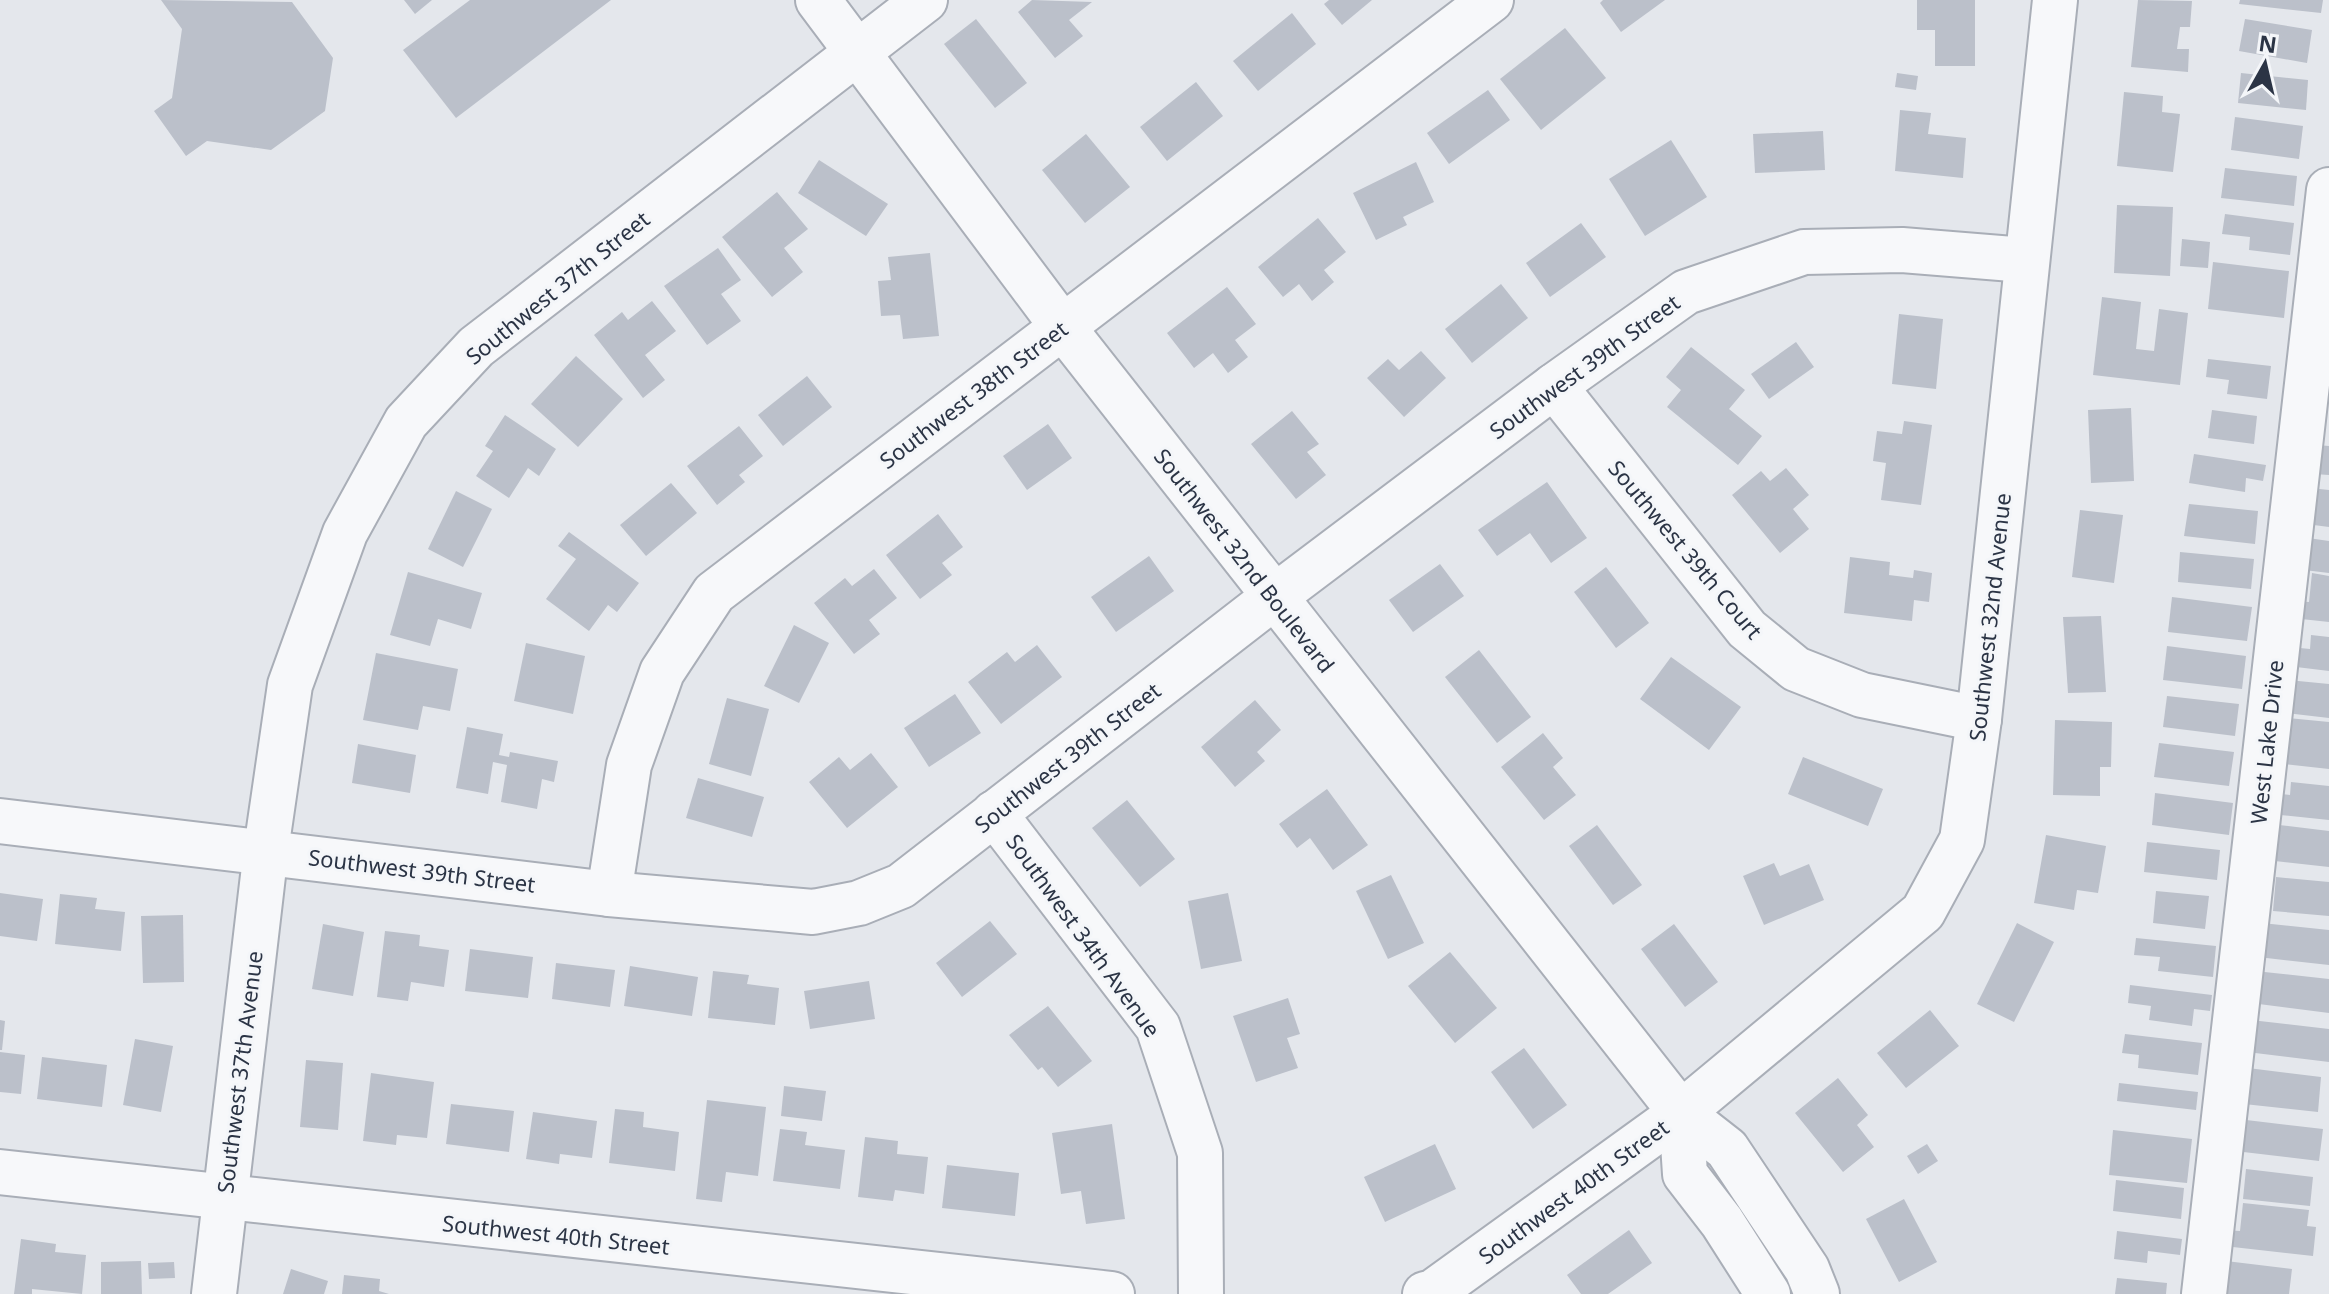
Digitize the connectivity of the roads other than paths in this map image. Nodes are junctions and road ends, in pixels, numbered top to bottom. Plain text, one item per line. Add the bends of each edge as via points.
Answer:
1 (818, 0) edge
2 (925, 0) edge
3 (1491, 0) edge
4 (2055, 0) edge
5 (858, 52) junction
6 (2329, 190) edge
7 (2025, 260) junction
8 (1062, 326) junction
9 (1554, 386) junction
10 (1274, 597) junction
11 (1979, 719) junction
12 (994, 813) junction
13 (0, 821) edge
14 (266, 850) junction
15 (609, 894) junction
16 (1681, 1113) junction
17 (0, 1172) edge
18 (224, 1198) junction
19 (214, 1294) edge
20 (1112, 1294) edge
21 (1201, 1294) edge
22 (1425, 1294) edge
23 (1768, 1294) edge
24 (1817, 1294) edge
25 (2204, 1294) edge

1 - 5 street, Southwest 32nd Boulevard
2 - 5 street, Southwest 37th Street
3 - 8 street, Southwest 38th Street
4 - 7 street, Southwest 32nd Avenue
5 - 8 street, Southwest 32nd Boulevard
5 - 14 street, Southwest 37th Street via 476,347 406,422 345,533 290,685
6 - 25 street, West Lake Drive
7 - 9 street, Southwest 39th Street via 1902,250 1804,252 1686,292
7 - 11 street, Southwest 32nd Avenue
8 - 10 street, Southwest 32nd Boulevard
8 - 15 street, Southwest 38th Street via 714,593 662,672 629,765
9 - 10 street, Southwest 39th Street
9 - 11 street, Southwest 39th Court via 1747,629 1796,669 1862,695
10 - 12 street, Southwest 39th Street
10 - 16 street, Southwest 32nd Boulevard
11 - 16 street, Southwest 32nd Avenue via 1962,840 1923,912
12 - 15 street, Southwest 39th Street via 901,886 859,903 813,912
12 - 21 street, Southwest 34th Avenue via 1158,1027 1200,1153
13 - 14 street, Southwest 39th Street
14 - 15 street, Southwest 39th Street
14 - 18 street, Southwest 37th Avenue
16 - 22 street, Southwest 40th Street
16 - 23 street via 1685,1174
16 - 24 street, Southwest 32nd Boulevard via 1727,1149 1807,1269
17 - 18 street, Southwest 40th Street
18 - 19 street, Southwest 37th Avenue
18 - 20 street, Southwest 40th Street

